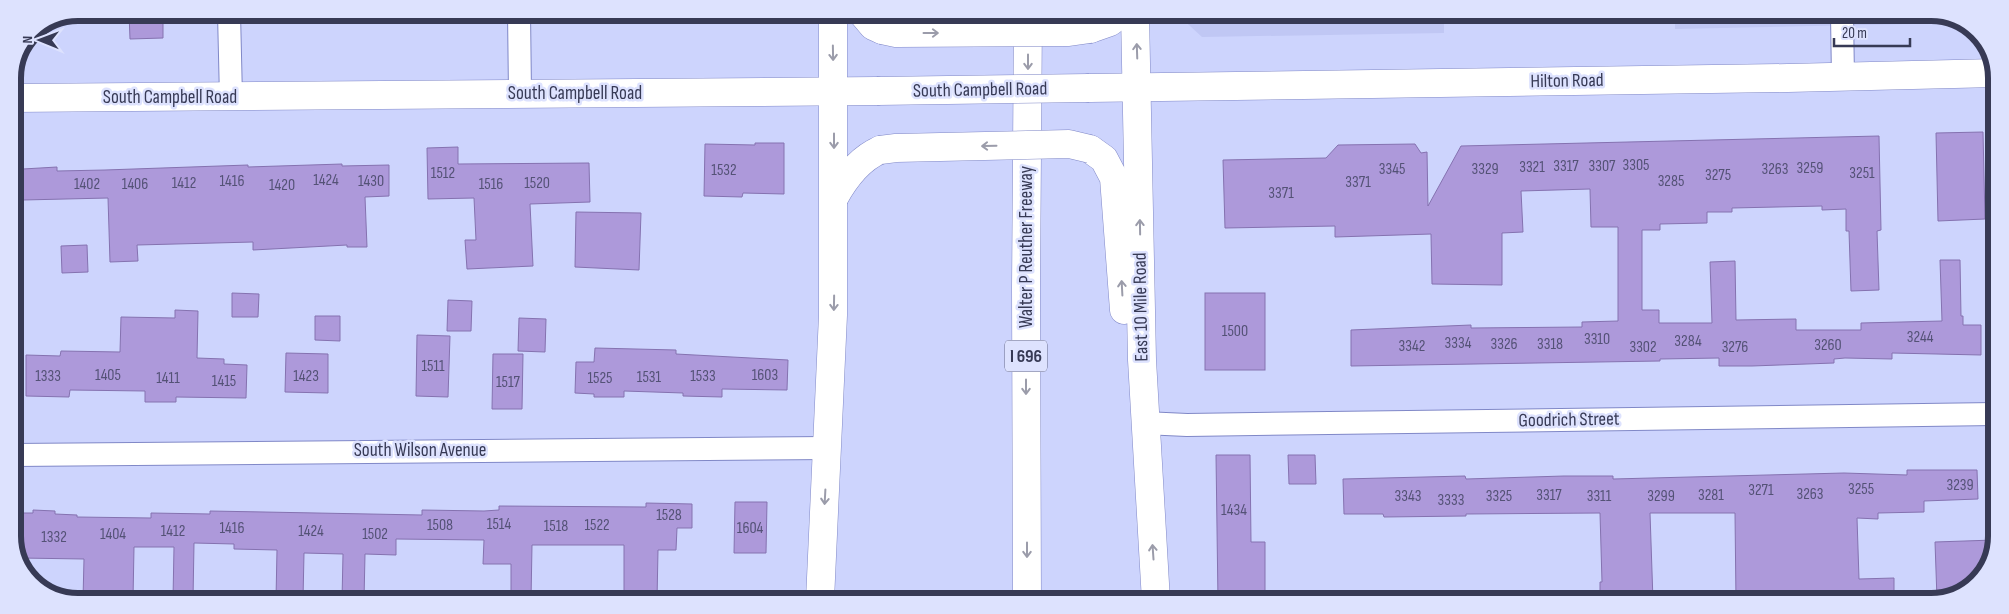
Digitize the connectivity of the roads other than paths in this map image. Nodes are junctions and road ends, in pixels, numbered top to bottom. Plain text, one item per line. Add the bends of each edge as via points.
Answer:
1 (229, 21) edge
2 (519, 21) edge
3 (833, 21) edge
4 (1028, 21) edge
5 (1111, 21) edge
6 (1135, 21) edge
7 (1842, 21) edge
8 (872, 22) edge
9 (1988, 73) edge
10 (1843, 78) junction
11 (1138, 87) junction
12 (834, 92) junction
13 (520, 93) junction
14 (21, 98) edge
15 (230, 98) junction
16 (834, 198) junction
17 (1988, 414) edge
18 (1144, 423) junction
19 (828, 448) junction
20 (21, 455) edge
21 (820, 593) edge
22 (1027, 593) edge
23 (1156, 593) edge

1 - 15 street
2 - 13 street
3 -> 12 main road
4 -> 22 main road, Walter P Reuther Freeway / I 696
8 -> 5 main road, bridge via 905,33 1069,32
11 -> 6 main road, East 10 Mile Road
7 - 10 street
9 - 10 main road, Hilton Road
10 - 11 main road, Hilton Road
11 - 12 main road, South Campbell Road, bridge
18 -> 11 main road, East 10 Mile Road
12 - 13 main road, South Campbell Road
12 -> 16 main road
13 - 15 main road, South Campbell Road
14 - 15 main road, South Campbell Road
18 -> 16 main road, bridge via 1122,298 1114,178 1104,159 1090,149 1069,144 880,150 855,168
16 -> 19 main road
17 - 18 street, Goodrich Street
23 -> 18 main road, East 10 Mile Road
19 - 20 street, South Wilson Avenue
19 -> 21 main road

